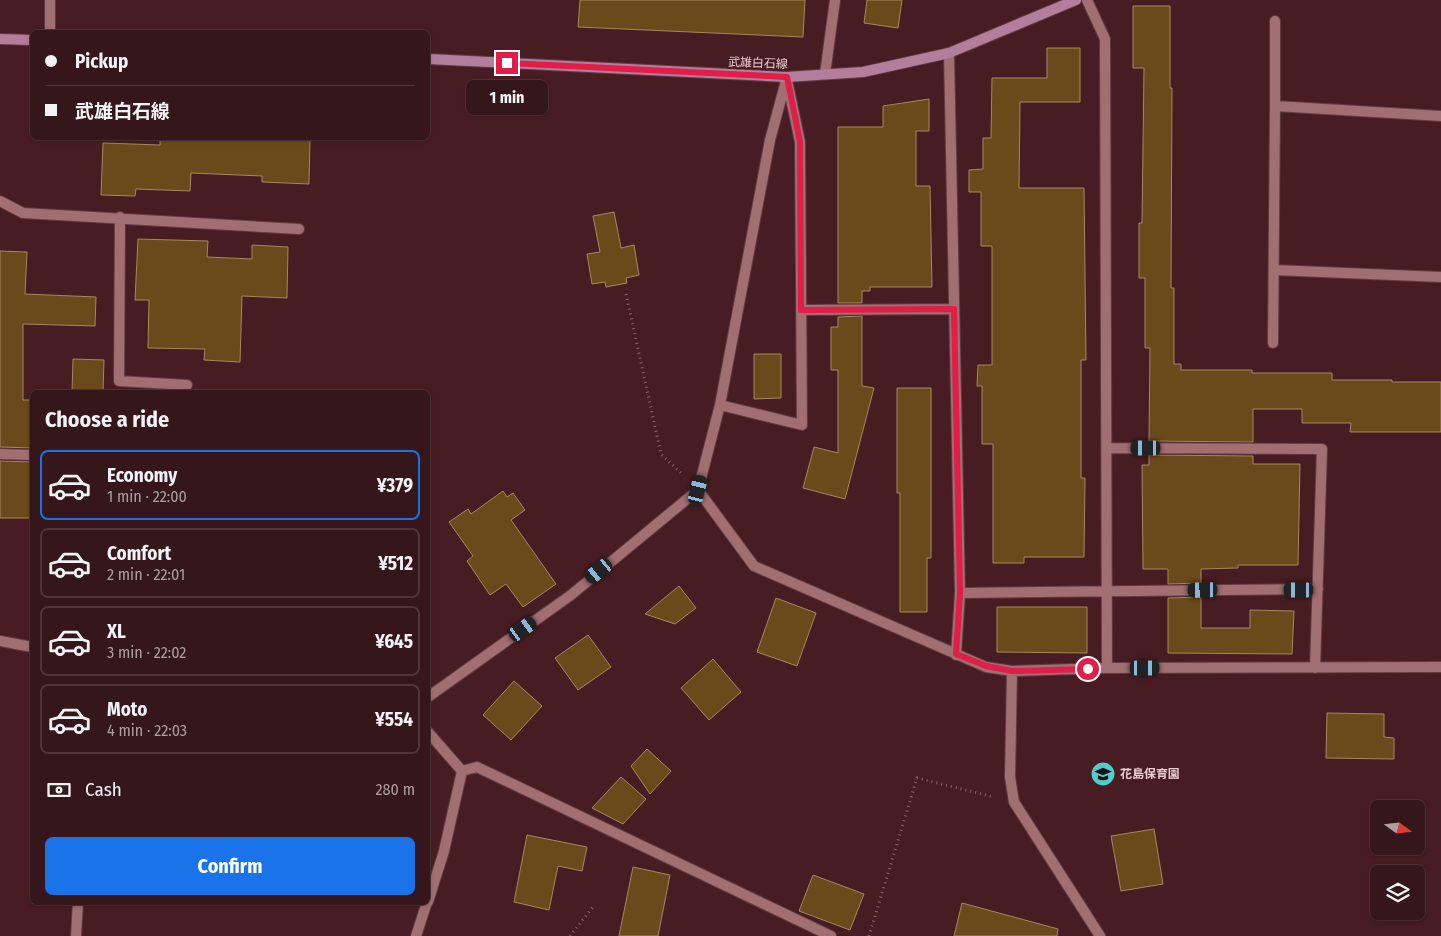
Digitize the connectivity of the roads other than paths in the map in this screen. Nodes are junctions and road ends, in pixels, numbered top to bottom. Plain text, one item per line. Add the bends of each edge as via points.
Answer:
1 (50, 0) edge
2 (835, 0) edge
3 (1076, 0) edge
4 (1087, 0) edge
5 (1275, 21) dead end
6 (50, 30) edge
7 (0, 39) edge
8 (30, 40) edge
9 (949, 53) junction
10 (430, 59) edge
11 (825, 74) junction
12 (787, 77) junction
13 (1275, 106) junction
14 (1441, 116) edge
15 (0, 201) edge
16 (120, 217) junction
17 (299, 228) dead end
18 (1274, 270) junction
19 (1441, 277) edge
20 (954, 309) junction
21 (801, 310) junction
22 (1273, 343) dead end
23 (187, 385) dead end
24 (720, 405) junction
25 (1106, 448) junction
26 (0, 454) edge
27 (30, 455) edge
28 (698, 490) junction
29 (1318, 589) junction
30 (1107, 592) junction
31 (960, 593) junction
32 (0, 641) edge
33 (30, 648) edge
34 (956, 654) junction
35 (1441, 667) edge
36 (1107, 668) junction
37 (1315, 668) junction
38 (1012, 671) junction
39 (430, 696) edge
40 (430, 734) edge
41 (462, 771) junction
42 (430, 893) edge
43 (78, 905) edge
44 (426, 905) edge
45 (76, 936) edge
46 (416, 936) edge
47 (831, 936) edge
48 (1100, 936) edge

1 - 6 street
2 - 11 street
3 - 9 main road, 武雄白石線
4 - 25 street via 1105,39
5 - 13 street
7 - 8 main road
9 - 11 main road, 武雄白石線 via 863,72
9 - 20 street
10 - 12 main road, 武雄白石線
11 - 12 main road, 武雄白石線
12 - 21 street via 800,142
12 - 24 street via 770,140
13 - 14 street
13 - 18 street
15 - 16 street via 23,213
16 - 17 street
16 - 23 street via 119,381
18 - 19 street
18 - 22 street
20 - 21 street
20 - 31 street
21 - 24 street via 802,425
24 - 28 street
25 - 29 street via 1322,449
25 - 30 street
26 - 27 street
28 - 34 street via 754,566
28 - 39 street via 571,595
29 - 30 street
29 - 37 street
30 - 31 street
30 - 36 street
31 - 34 street
32 - 33 street
34 - 38 street via 986,666
35 - 37 street
36 - 37 street
36 - 38 street
38 - 48 street via 1010,777 1014,802
40 - 41 street
41 - 42 street via 444,850
41 - 47 street via 477,767
43 - 45 street
44 - 46 street

